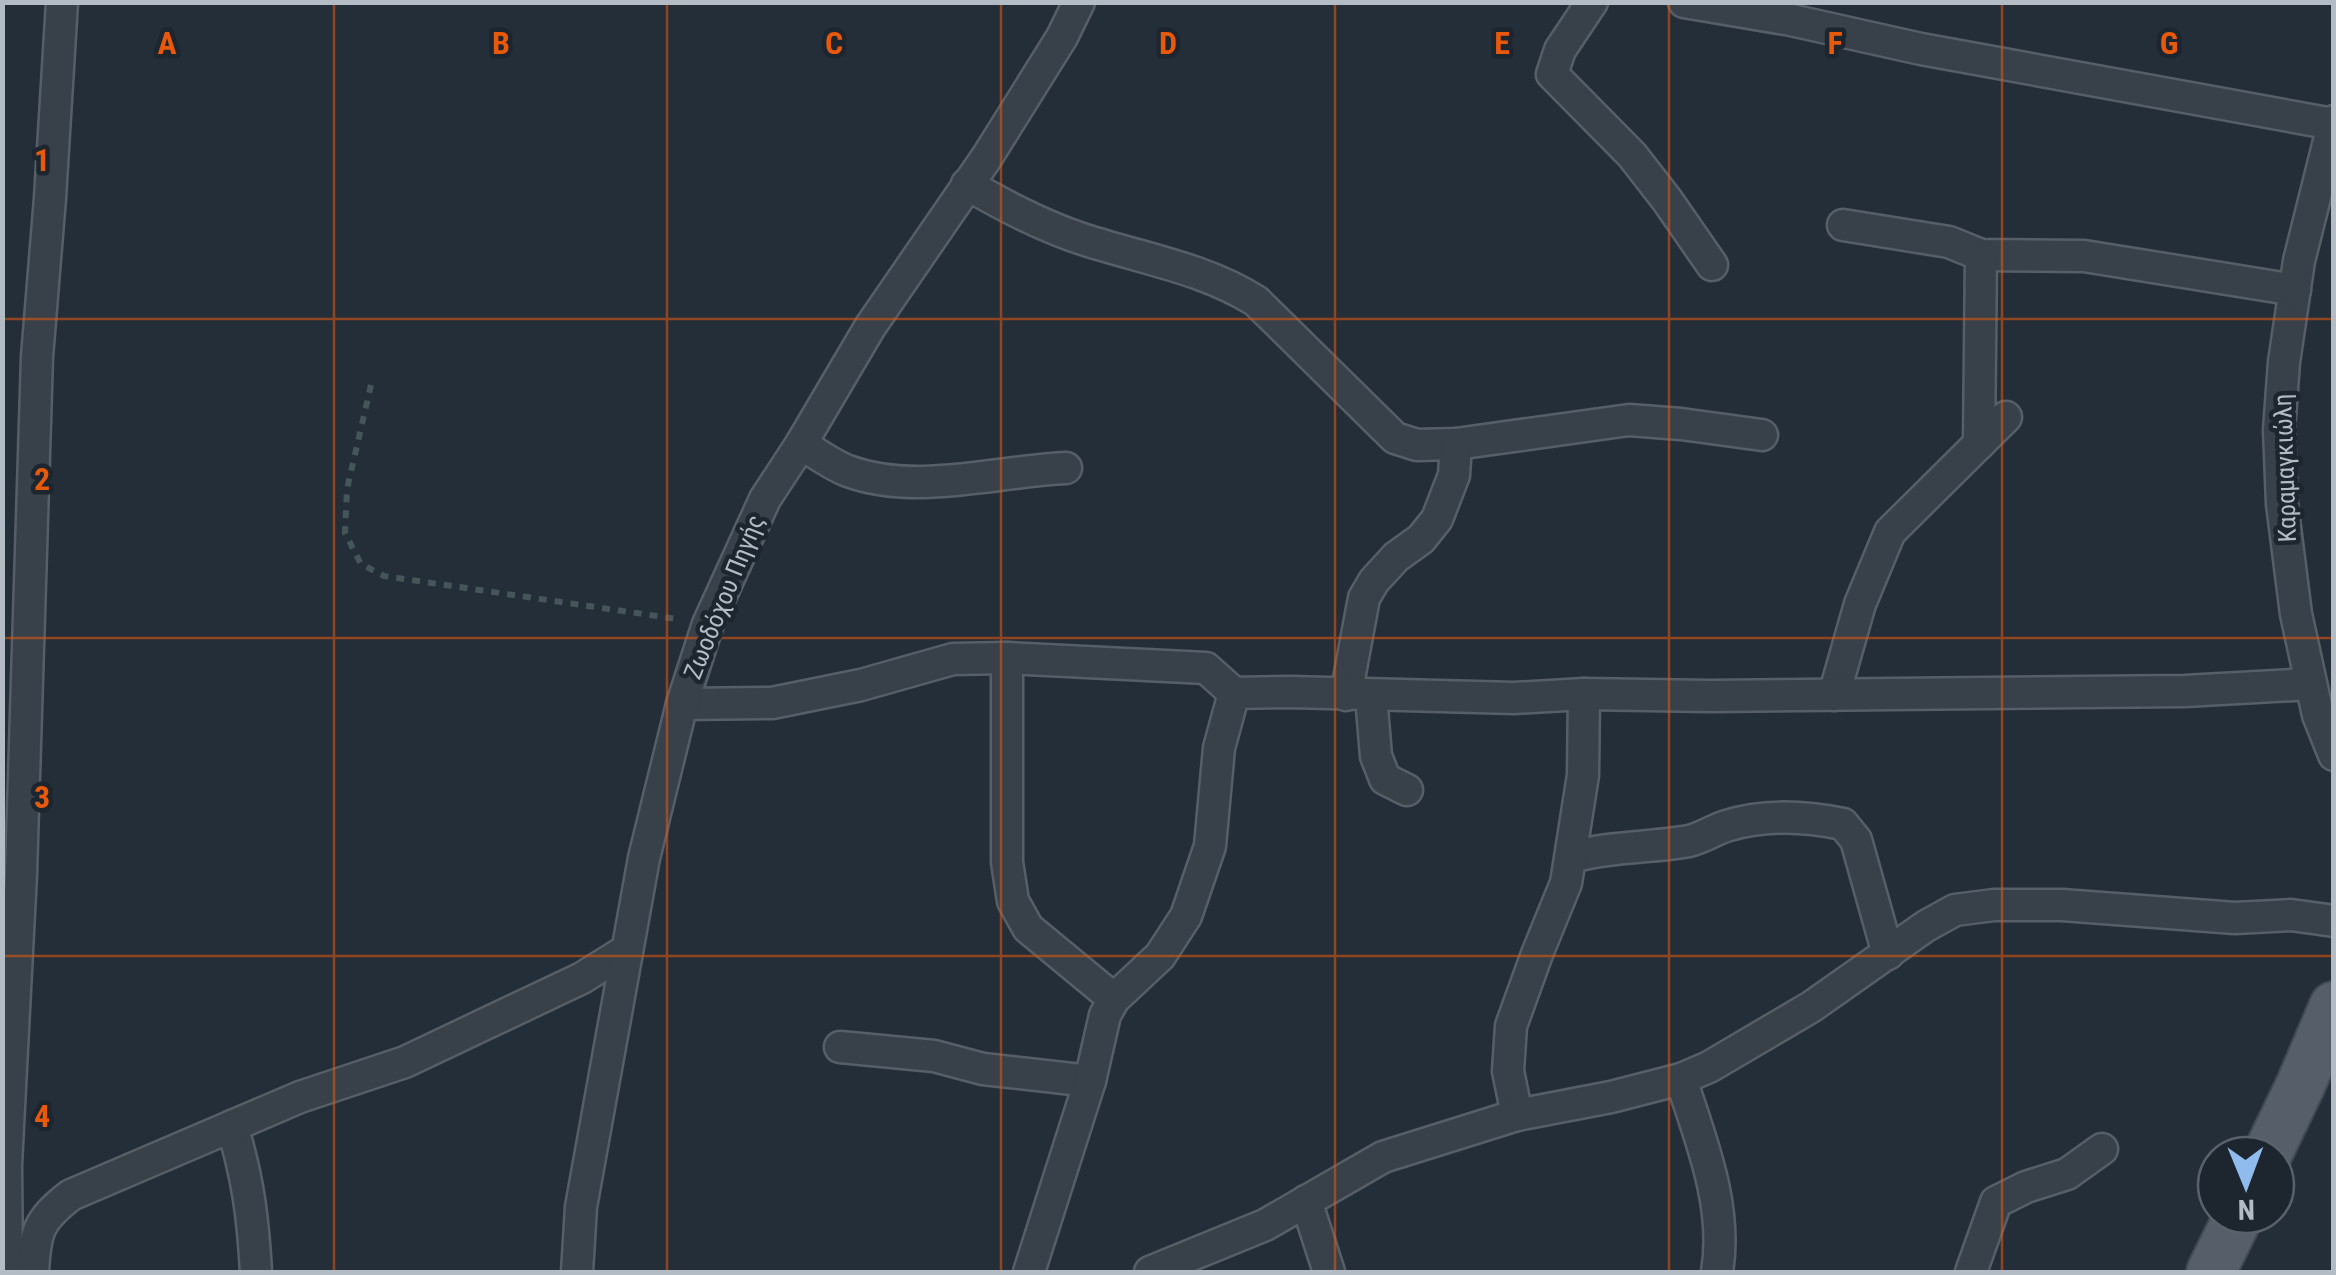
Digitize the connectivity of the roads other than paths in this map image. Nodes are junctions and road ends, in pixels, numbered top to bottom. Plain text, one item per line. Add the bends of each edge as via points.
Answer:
1 (62, 2) edge
2 (1078, 2) edge
3 (1592, 2) edge
4 (1684, 2) edge
5 (1815, 13) edge
6 (2333, 123) edge
7 (967, 184) junction
8 (1843, 225) dead end
9 (1981, 255) junction
10 (1712, 265) dead end
11 (2295, 290) junction
12 (2006, 417) dead end
13 (1762, 435) dead end
14 (800, 444) junction
15 (1456, 444) junction
16 (1979, 444) junction
17 (1066, 468) dead end
18 (1007, 658) junction
19 (2312, 684) junction
20 (1234, 694) junction
21 (1584, 694) junction
22 (1834, 695) junction
23 (1359, 696) junction
24 (682, 704) junction
25 (2334, 755) edge
26 (1407, 790) dead end
27 (1572, 858) junction
28 (2334, 921) edge
29 (626, 950) junction
30 (1888, 954) junction
31 (1114, 1000) junction
32 (2334, 1006) edge
33 (840, 1047) dead end
34 (1681, 1079) junction
35 (1090, 1080) junction
36 (1517, 1116) junction
37 (232, 1126) junction
38 (2277, 1135) edge
39 (2102, 1149) dead end
40 (1306, 1201) junction
41 (2230, 1235) edge
42 (7, 1272) edge
43 (33, 1272) edge
44 (256, 1272) edge
45 (577, 1272) edge
46 (1029, 1272) edge
47 (1150, 1272) edge
48 (1328, 1272) edge
49 (1717, 1272) edge
50 (1971, 1272) edge
51 (2212, 1272) edge

1 - 42 street via 38,357
2 - 7 street, Ζωοδόχου Πηγής
3 - 10 street via 1552,74 1632,155
4 - 5 street
5 - 6 street via 1920,49
6 - 11 street, Καραμαγκιώλη
7 - 14 street, Ζωοδόχου Πηγής
7 - 15 street via 1098,244 1231,286 1256,301 1395,438
8 - 9 street via 1949,242
9 - 11 street via 2084,256
9 - 16 street
11 - 19 street, Καραμαγκιώλη via 2280,413 2282,504
12 - 16 street
13 - 15 street via 1629,420
14 - 17 street via 847,471 891,482
14 - 24 street, Ζωοδόχου Πηγής via 765,499 708,624
15 - 23 street via 1454,475 1437,519 1364,598
16 - 22 street via 1890,532
18 - 20 street via 1206,668
18 - 24 street via 953,659 772,703
18 - 31 street via 1007,862 1013,901 1028,928
19 - 22 street
19 - 25 street, Καραμαγκιώλη
20 - 23 street
20 - 31 street via 1219,748 1210,846 1186,916 1160,956
21 - 22 street
21 - 23 street
21 - 27 street
23 - 26 street via 1385,778
24 - 29 street, Ζωοδόχου Πηγής
27 - 30 street via 1692,840 1766,818 1843,824 1856,840
27 - 36 street via 1511,1026 1508,1072
28 - 30 street via 1994,905 1955,910
29 - 37 street via 582,978 405,1062
29 - 45 street, Ζωοδόχου Πηγής via 581,1208
30 - 34 street via 1812,1007
31 - 35 street
32 - 38 main road
33 - 35 street
34 - 36 street
34 - 49 street via 1718,1212
35 - 46 street
36 - 40 street via 1383,1157
37 - 43 street via 71,1195 48,1212 35,1243
37 - 44 street via 253,1216
39 - 50 street via 2068,1174 1996,1202
40 - 47 street
40 - 48 street
41 - 51 main road

